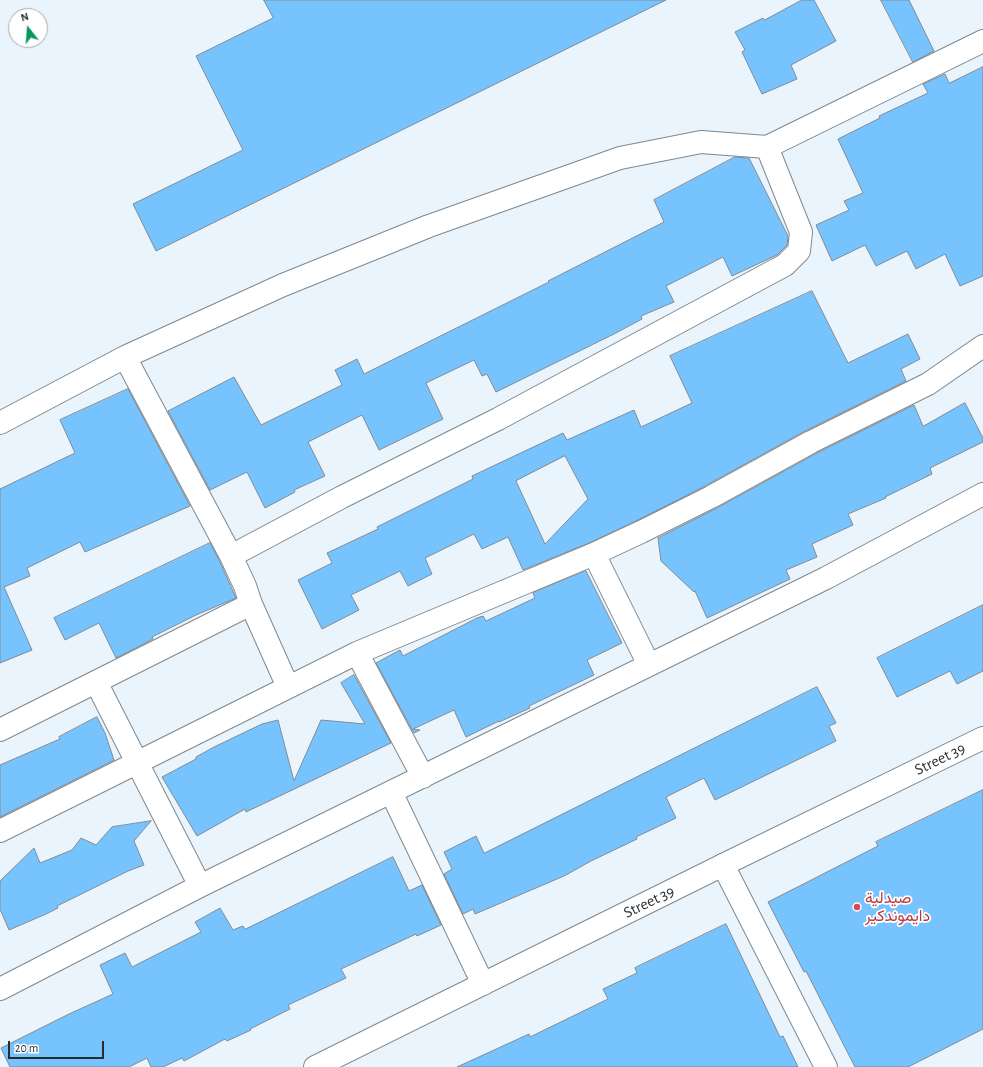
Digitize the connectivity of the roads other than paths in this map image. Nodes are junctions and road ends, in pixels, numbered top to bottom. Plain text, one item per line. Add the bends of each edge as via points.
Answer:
1 (983, 41) edge
2 (766, 147) junction
3 (983, 346) edge
4 (126, 357) junction
5 (0, 424) edge
6 (983, 494) edge
7 (594, 554) junction
8 (231, 556) junction
9 (251, 604) junction
10 (357, 652) junction
11 (649, 665) junction
12 (96, 682) junction
13 (288, 687) junction
14 (0, 730) edge
15 (983, 738) edge
16 (137, 763) junction
17 (423, 777) junction
18 (391, 792) junction
19 (0, 831) edge
20 (723, 865) junction
21 (200, 886) junction
22 (483, 984) junction
23 (0, 989) edge
24 (315, 1067) edge
25 (826, 1067) edge

1 - 2 street
2 - 4 street via 701,142 620,158 430,226 298,279
2 - 8 street via 801,232 799,251 785,265 498,419
3 - 7 street via 928,384 811,442 704,501
4 - 5 street
4 - 8 street
6 - 11 street via 826,578
7 - 10 street
7 - 11 street
8 - 9 street
9 - 12 street
9 - 13 street
10 - 13 street
10 - 17 street
11 - 17 street
12 - 14 street
12 - 16 street
13 - 16 street
15 - 20 street, Street 39
16 - 19 street
16 - 21 street
17 - 18 street
18 - 21 street
18 - 22 street
20 - 22 street, Street 39
20 - 25 street
21 - 23 street
22 - 24 street, Street 39

